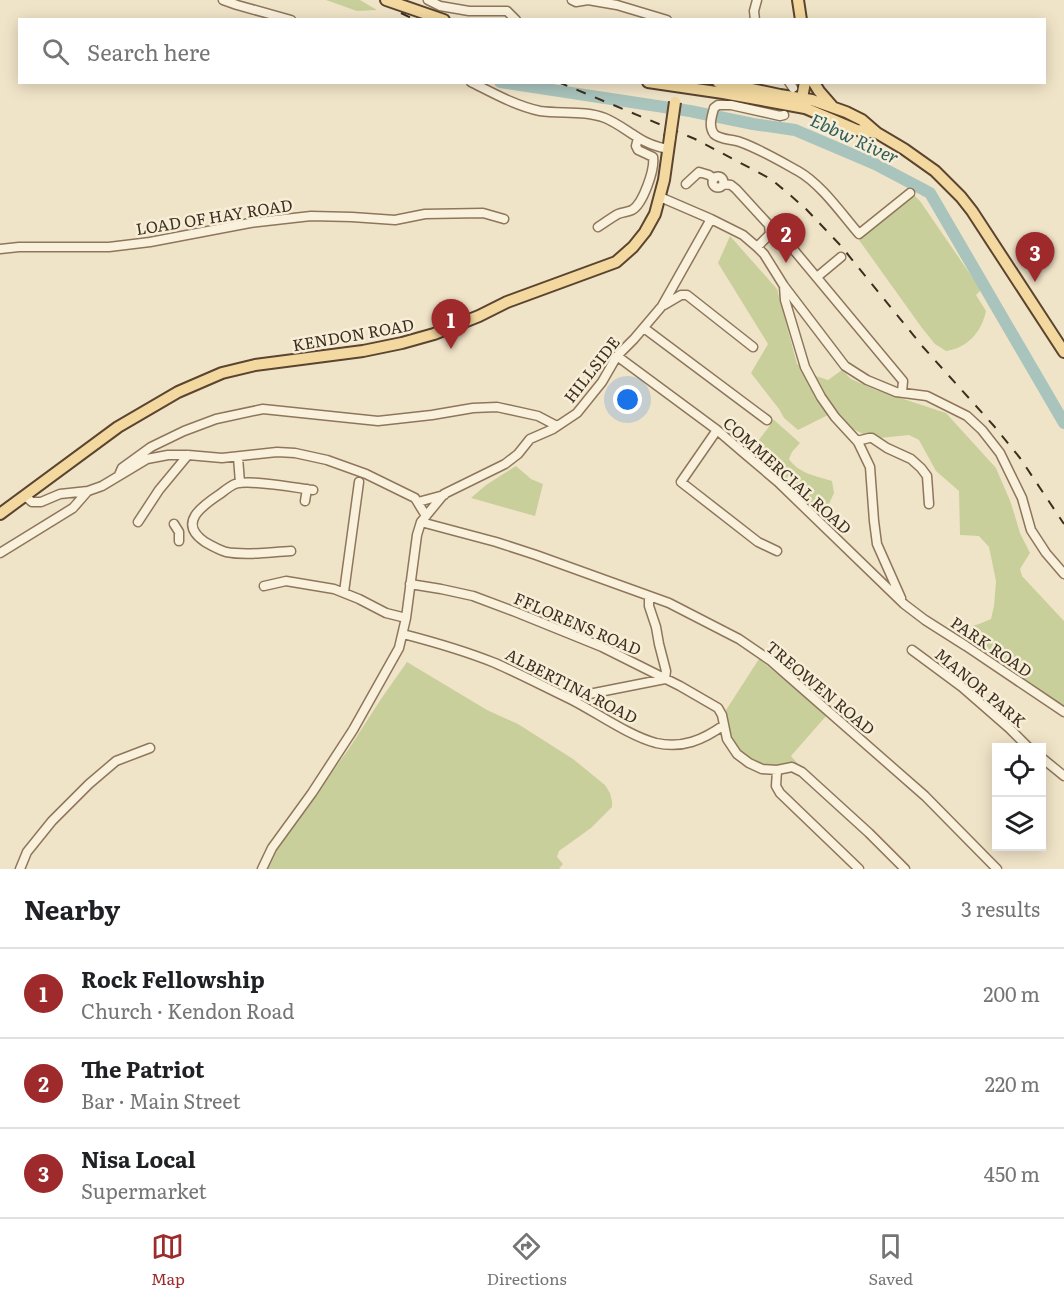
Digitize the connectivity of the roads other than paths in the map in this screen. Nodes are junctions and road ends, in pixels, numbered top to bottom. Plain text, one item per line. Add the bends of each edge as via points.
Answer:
1 (223, 0) edge
2 (386, 0) edge
3 (428, 0) edge
4 (588, 0) edge
5 (757, 0) edge
6 (798, 0) edge
7 (574, 1) edge
8 (284, 18) edge
9 (438, 18) edge
10 (514, 18) edge
11 (661, 18) edge
12 (756, 18) edge
13 (801, 18) edge
14 (475, 84) edge
15 (677, 84) edge
16 (728, 84) edge
17 (805, 84) edge
18 (814, 84) edge
19 (815, 84) edge
20 (806, 102) junction
21 (834, 108) junction
22 (784, 115) dead end
23 (877, 133) junction
24 (638, 138) junction
25 (668, 149) junction
26 (686, 184) dead end
27 (910, 193) dead end
28 (660, 197) junction
29 (504, 219) dead end
30 (711, 219) junction
31 (598, 227) dead end
32 (783, 237) dead end
33 (758, 247) junction
34 (0, 249) edge
35 (841, 257) dead end
36 (817, 277) junction
37 (784, 286) junction
38 (662, 306) junction
39 (644, 328) junction
40 (753, 348) dead end
41 (1064, 352) edge
42 (616, 356) junction
43 (902, 392) junction
44 (768, 420) dead end
45 (557, 426) junction
46 (717, 430) junction
47 (857, 441) junction
48 (188, 455) junction
49 (238, 457) junction
50 (119, 475) junction
51 (359, 482) dead end
52 (240, 483) junction
53 (88, 492) junction
54 (444, 494) junction
55 (25, 496) junction
56 (305, 501) dead end
57 (418, 502) junction
58 (928, 504) dead end
59 (0, 514) edge
60 (424, 519) junction
61 (138, 522) dead end
62 (194, 529) junction
63 (178, 533) dead end
64 (291, 551) dead end
65 (777, 551) dead end
66 (0, 553) edge
67 (1064, 574) edge
68 (410, 584) junction
69 (264, 586) dead end
70 (344, 592) junction
71 (648, 596) junction
72 (904, 604) junction
73 (406, 618) junction
74 (403, 634) junction
75 (912, 650) dead end
76 (665, 678) junction
77 (569, 698) junction
78 (1064, 712) edge
79 (724, 725) junction
80 (1025, 743) edge
81 (150, 748) dead end
82 (1046, 762) edge
83 (777, 770) junction
84 (1064, 776) edge
85 (20, 869) edge
86 (262, 869) edge
87 (859, 869) edge
88 (905, 869) edge
89 (997, 869) edge

1 - 8 street
2 - 9 main road
3 - 10 street via 469,11 507,11
4 - 7 street
4 - 11 street
5 - 12 street
6 - 13 main road
14 - 24 street via 513,103 541,111 604,118
15 - 20 main road via 741,96
15 - 25 main road, KENDON ROAD, bridge
16 - 20 main road
17 - 20 main road
18 - 20 main road
19 - 21 main road
20 - 21 main road
20 - 23 main road via 857,130
21 - 23 main road via 862,120
22 - 27 street via 717,105 711,129 718,137 746,144 804,175 859,234
23 - 41 main road via 935,171 961,197
24 - 25 street
24 - 31 street via 638,150 653,157 654,162 639,204
25 - 28 main road, KENDON ROAD
26 - 33 street via 699,172 714,179 716,187 723,184 736,189 769,225 770,234
28 - 30 street
28 - 55 main road, KENDON ROAD via 645,232 616,262 402,343 222,373 178,392 118,427
29 - 34 street, LOAD OF HAY ROAD via 483,213 425,214 395,220 311,216 109,247
30 - 33 street
30 - 38 street, HILLSIDE
32 - 36 street
33 - 37 street
35 - 36 street
36 - 43 street via 903,381
37 - 43 street via 845,366 867,380
37 - 47 street via 805,367 835,417
38 - 39 street, HILLSIDE
38 - 40 street via 687,295
39 - 42 street, HILLSIDE
39 - 44 street
42 - 45 street, HILLSIDE via 602,382 577,413
42 - 46 street, COMMERCIAL ROAD
43 - 67 street via 927,396 947,405 982,430 1000,453 1022,498 1031,530
45 - 50 street via 538,416 497,407 378,421 263,409 184,430 151,447 122,468
45 - 54 street, HILLSIDE via 530,439 505,464
46 - 65 street via 681,482 758,542
46 - 72 street, COMMERCIAL ROAD
47 - 58 street via 872,438 921,468 927,476
47 - 72 street via 870,466 877,544
48 - 49 street
48 - 50 street via 147,459
48 - 61 street
49 - 52 street
49 - 57 street via 277,452 327,460 366,474
50 - 53 street
51 - 70 street
52 - 56 street via 310,490
52 - 62 street via 203,505 196,513
53 - 55 street via 60,494 41,502 32,502
53 - 66 street via 74,508
54 - 57 street
54 - 60 street, HILLSIDE
55 - 59 main road, KENDON ROAD
57 - 60 street
60 - 68 street via 417,535
60 - 71 street, TREOWEN ROAD
62 - 63 street
62 - 64 street via 199,538 225,552
68 - 73 street
68 - 76 street, FFLORENS ROAD via 473,596 602,647
69 - 70 street via 286,581
70 - 73 street via 386,613
71 - 76 street
71 - 89 street, TREOWEN ROAD via 739,639 771,662 925,796
72 - 78 street, PARK ROAD
73 - 74 street
74 - 77 street, ALBERTINA ROAD via 496,664
74 - 86 street via 396,656 352,730 272,848
75 - 80 street, MANOR PARK via 962,687
76 - 77 street
76 - 79 street, FFLORENS ROAD via 718,708
77 - 79 street, ALBERTINA ROAD via 656,743 681,745 699,741
79 - 83 street via 736,754 762,769
81 - 85 street via 116,761 89,784 52,821 27,852
82 - 84 street
83 - 87 street via 776,786 780,793
83 - 88 street via 792,767 802,772

